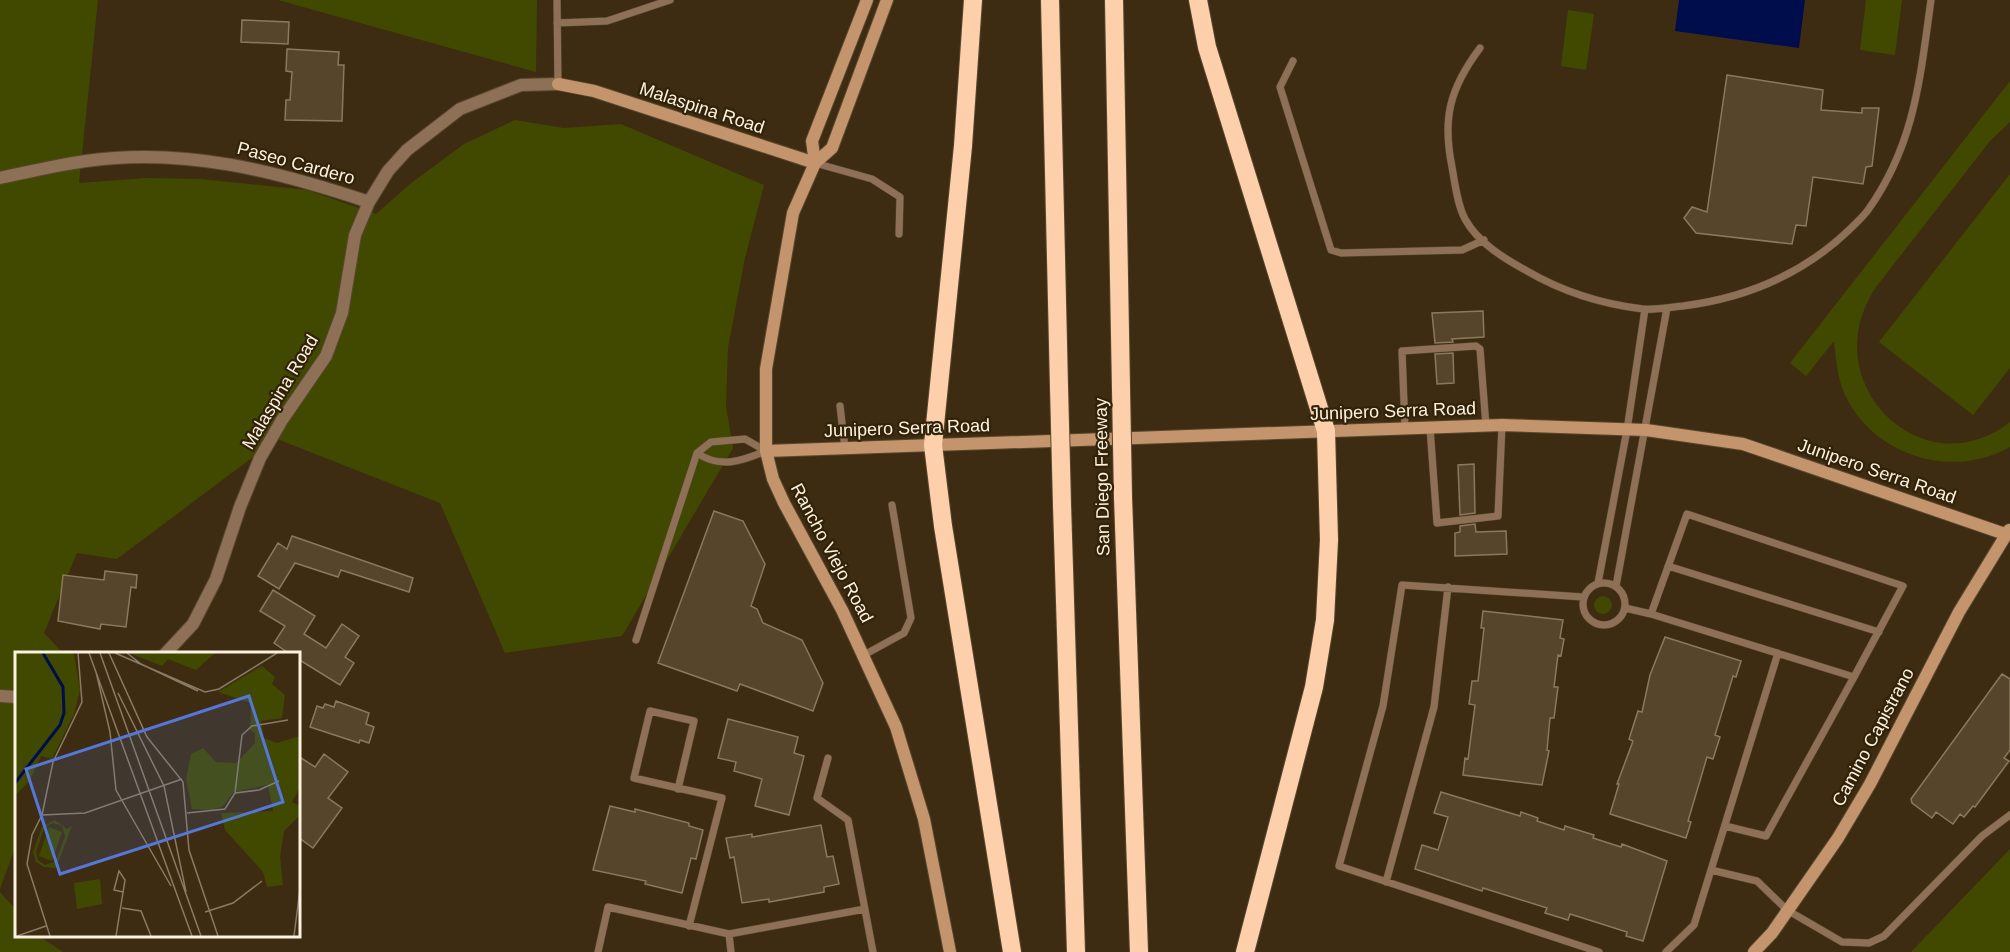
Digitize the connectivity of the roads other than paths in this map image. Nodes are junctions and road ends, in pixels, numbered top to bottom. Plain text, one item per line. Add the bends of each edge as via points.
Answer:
1 (557, 0) edge
2 (670, 0) edge
3 (867, 0) edge
4 (887, 0) edge
5 (973, 0) edge
6 (1050, 0) edge
7 (1114, 0) edge
8 (1198, 0) edge
9 (1931, 0) edge
10 (557, 22) junction
11 (1480, 48) dead end
12 (1293, 61) dead end
13 (558, 84) junction
14 (815, 163) junction
15 (0, 178) edge
16 (369, 202) junction
17 (899, 234) dead end
18 (1484, 240) junction
19 (1667, 308) junction
20 (1645, 309) junction
21 (840, 406) dead end
22 (1502, 425) junction
23 (1486, 426) junction
24 (1430, 428) junction
25 (1405, 429) junction
26 (1627, 430) junction
27 (1646, 430) junction
28 (1326, 431) junction
29 (933, 445) junction
30 (845, 449) junction
31 (766, 452) junction
32 (697, 453) junction
33 (892, 505) dead end
34 (2008, 534) edge
35 (1668, 566) junction
36 (1598, 583) junction
37 (1616, 586) junction
38 (1448, 587) junction
39 (1583, 597) junction
40 (1624, 608) junction
41 (1651, 614) junction
42 (1879, 632) junction
43 (636, 640) dead end
44 (167, 652) edge
45 (1778, 653) junction
46 (864, 655) junction
47 (1854, 677) junction
48 (0, 696) edge
49 (15, 697) edge
50 (828, 758) dead end
51 (678, 789) junction
52 (2010, 815) edge
53 (1725, 826) junction
54 (1711, 870) junction
55 (1386, 882) junction
56 (865, 909) junction
57 (1788, 910) junction
58 (689, 926) junction
59 (729, 934) junction
60 (598, 952) edge
61 (731, 952) edge
62 (873, 952) edge
63 (950, 952) edge
64 (1012, 952) edge
65 (1076, 952) edge
66 (1139, 952) edge
67 (1245, 952) edge
68 (1599, 952) edge
69 (1666, 952) edge
70 (1754, 952) edge

1 - 10 lane
2 - 10 lane via 607,21
3 - 14 main road, Rancho Viejo Road via 812,141
4 - 14 main road, Rancho Viejo Road via 832,148
5 - 29 highway via 963,146
6 - 65 highway, bridge
7 - 66 highway, San Diego Freeway, bridge via 1123,497
8 - 28 highway via 1207,47
9 - 19 lane via 1913,117 1898,157 1867,212 1829,249 1783,278 1721,301
10 - 13 lane
11 - 18 lane via 1467,65 1449,108 1446,136 1466,220
12 - 18 lane via 1280,87 1331,250 1462,250
13 - 14 main road, Malaspina Road via 594,91
13 - 16 street, Malaspina Road via 520,85 460,109 406,150
14 - 17 lane via 872,179 900,197
14 - 31 main road, Rancho Viejo Road via 793,213 777,302 766,369
15 - 16 street, Paseo Cardero via 86,161 163,156 238,164
16 - 44 street, Malaspina Road via 356,235 342,313 326,356 261,458 216,579 193,624
18 - 20 lane via 1498,255 1551,285 1593,300
19 - 20 lane
19 - 27 lane
20 - 26 lane
21 - 30 lane
22 - 23 main road, Junipero Serra Road
22 - 24 lane via 1498,516 1437,523
22 - 26 main road, Junipero Serra Road
23 - 24 main road, Junipero Serra Road
23 - 25 lane via 1480,349 1476,346 1401,351
24 - 25 main road, Junipero Serra Road
25 - 28 main road, Junipero Serra Road
26 - 27 main road, Junipero Serra Road
26 - 36 lane
27 - 34 main road, Junipero Serra Road via 1743,444
27 - 37 lane
28 - 29 main road, Junipero Serra Road
28 - 67 highway via 1329,540 1325,620 1314,687
29 - 30 main road, Junipero Serra Road
29 - 64 highway
30 - 31 main road, Junipero Serra Road
31 - 32 lane via 743,460 710,462
31 - 32 lane via 745,439 711,442
31 - 46 main road, Rancho Viejo Road via 784,503
32 - 43 lane
33 - 46 lane via 910,618 904,633
34 - 57 main road, Camino Capistrano via 1959,612 1870,784
35 - 41 lane
35 - 42 lane
35 - 42 lane via 1687,514 1903,586
36 - 37 lane
36 - 39 lane
37 - 40 lane via 1625,600
38 - 39 lane
38 - 55 lane via 1434,707
38 - 55 lane via 1402,585 1383,706 1340,866
39 - 40 lane via 1582,607 1593,623 1612,623
40 - 41 lane
41 - 45 lane
42 - 47 lane
45 - 47 lane
45 - 53 lane
46 - 63 main road, Rancho Viejo Road via 910,770 924,819
47 - 53 lane via 1766,836
48 - 49 street
50 - 56 lane via 817,798 849,820
51 - 51 lane via 694,721 650,711 634,778
51 - 58 lane via 722,798
52 - 57 lane via 1982,836 1884,936 1869,943 1842,942
53 - 54 lane
54 - 57 lane via 1757,881
54 - 69 lane via 1694,925
55 - 68 lane
56 - 59 lane
56 - 62 lane
57 - 70 main road, Camino Capistrano
58 - 59 lane
58 - 60 lane via 608,907
59 - 61 lane

